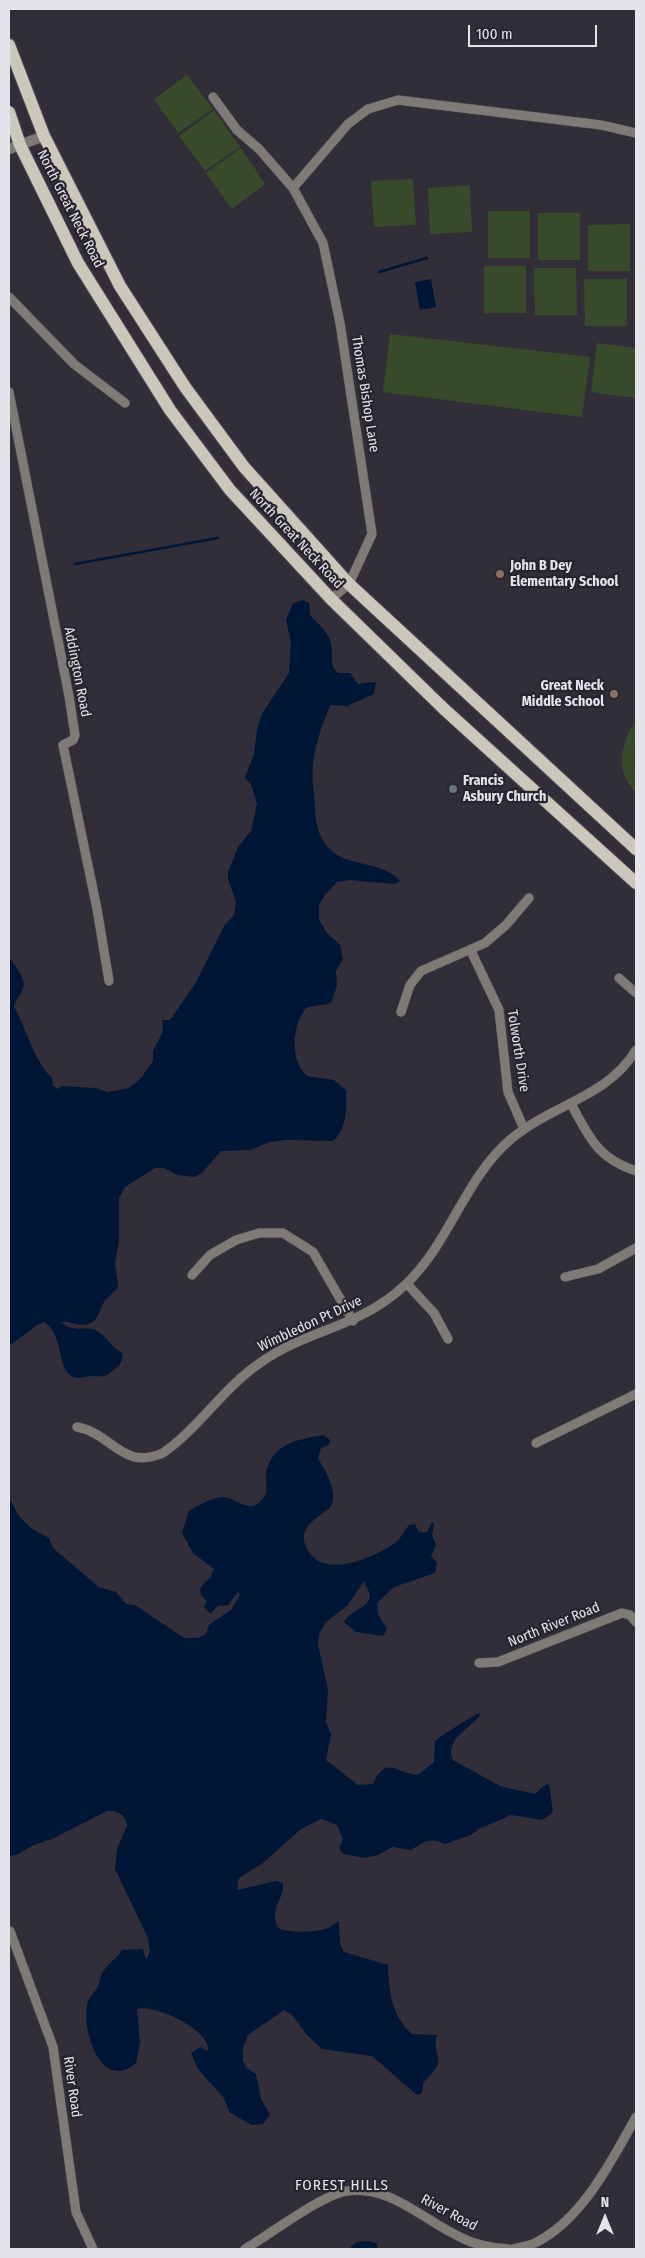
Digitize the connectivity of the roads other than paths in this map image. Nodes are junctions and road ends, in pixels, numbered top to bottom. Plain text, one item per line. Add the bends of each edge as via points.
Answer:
1 (9, 45) edge
2 (213, 97) dead end
3 (9, 112) edge
4 (636, 133) edge
5 (44, 136) junction
6 (15, 147) edge
7 (293, 188) junction
8 (9, 297) edge
9 (9, 392) edge
10 (125, 403) dead end
11 (349, 584) junction
12 (331, 599) junction
13 (636, 849) edge
14 (636, 883) edge
15 (529, 898) dead end
16 (471, 951) junction
17 (619, 978) dead end
18 (109, 981) dead end
19 (636, 993) edge
20 (400, 1012) dead end
21 (636, 1050) edge
22 (571, 1104) junction
23 (524, 1128) junction
24 (636, 1171) edge
25 (636, 1248) edge
26 (192, 1275) dead end
27 (565, 1277) dead end
28 (407, 1284) junction
29 (354, 1321) junction
30 (448, 1339) dead end
31 (636, 1394) edge
32 (77, 1427) dead end
33 (536, 1443) dead end
34 (636, 1622) edge
35 (479, 1663) dead end
36 (10, 1931) edge
37 (636, 2117) edge
38 (93, 2249) edge
39 (245, 2249) edge
40 (511, 2249) edge

1 - 5 main road, North Great Neck Road
2 - 7 street, Thomas Bishop Lane via 237,130 259,149
3 - 6 main road, North Great Neck Road
4 - 7 street via 601,125 398,100 368,109 348,124
5 - 6 street, North Great Neck Road
5 - 11 main road, North Great Neck Road via 120,286 185,387 244,467
6 - 12 main road, North Great Neck Road via 78,263 170,410 230,490
7 - 11 street, Thomas Bishop Lane via 322,243 340,324 371,526 372,534
8 - 10 street via 74,364
9 - 18 street, Addington Road via 69,696 75,736 63,745
11 - 12 street, Thomas Bishop Lane
11 - 13 main road, North Great Neck Road
12 - 14 main road, North Great Neck Road via 444,708
15 - 16 street via 499,932
16 - 20 street via 421,971 410,985
16 - 23 street, Tolworth Drive via 499,1010 508,1092
17 - 19 street
21 - 22 street, Wimbledon Pt Drive via 611,1080
22 - 23 street, Wimbledon Pt Drive
22 - 24 street via 592,1142 615,1164
23 - 28 street, Wimbledon Pt Drive via 483,1168 438,1244
25 - 27 street via 598,1269
26 - 29 street via 210,1255 236,1240 259,1233 283,1233 313,1252
28 - 29 street, Wimbledon Pt Drive
28 - 30 street via 434,1313
29 - 32 street, Wimbledon Pt Drive via 290,1346 260,1362 228,1389 171,1448 155,1457 123,1454 97,1434
31 - 33 street
34 - 35 street, North River Road via 630,1615 622,1613 498,1662
36 - 38 street, River Road via 53,2048 76,2212
37 - 40 street, River Road via 606,2170 569,2219 535,2243
39 - 40 street, River Road via 329,2197 348,2191 386,2194 458,2237 486,2247

